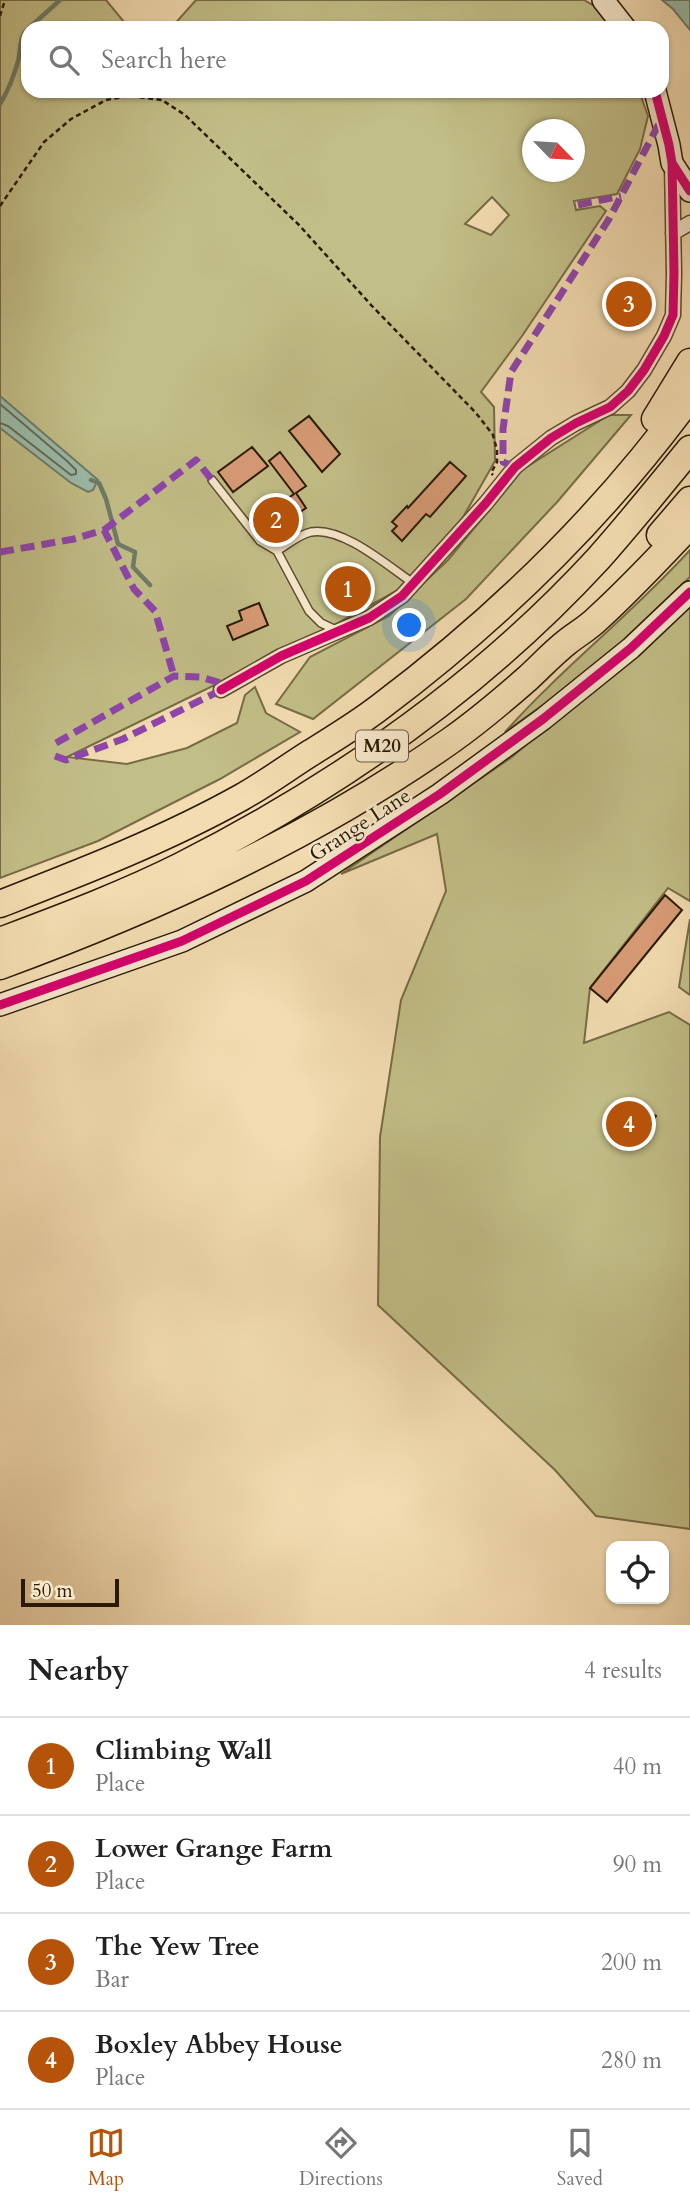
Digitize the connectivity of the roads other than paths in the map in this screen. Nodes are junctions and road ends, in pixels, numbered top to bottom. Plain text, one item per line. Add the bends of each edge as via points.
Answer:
1 (603, 0) edge
2 (620, 21) edge
3 (657, 98) edge
4 (672, 163) junction
5 (690, 191) edge
6 (690, 223) edge
7 (673, 233) junction
8 (690, 362) edge
9 (690, 397) edge
10 (690, 449) edge
11 (212, 480) dead end
12 (690, 500) edge
13 (600, 507) junction
14 (690, 525) edge
15 (277, 551) junction
16 (413, 583) junction
17 (690, 592) edge
18 (340, 632) junction
19 (567, 642) junction
20 (221, 690) dead end
21 (0, 904) edge
22 (0, 941) edge
23 (0, 966) edge
24 (0, 1005) edge

1 - 2 street
3 - 4 street
4 - 5 street
4 - 7 street
6 - 7 street
7 - 16 street via 673,315 644,370 611,407 551,438 511,471
8 - 13 highway, M20
9 - 13 highway, M20
10 - 22 highway, M20 via 596,560 518,638 396,737 243,834 179,867
11 - 15 lane via 260,541
12 - 19 highway, M20
13 - 21 highway, M20 via 499,609 378,709 244,796 103,864
14 - 19 highway, M20 via 604,612
15 - 16 lane via 312,532 334,534
15 - 18 lane via 309,611
16 - 18 street via 402,596
17 - 24 street, Grange Lane via 631,648 543,719 440,794 306,881 182,941
18 - 20 street via 281,656
19 - 23 highway, M20 via 450,741 356,802 169,899

